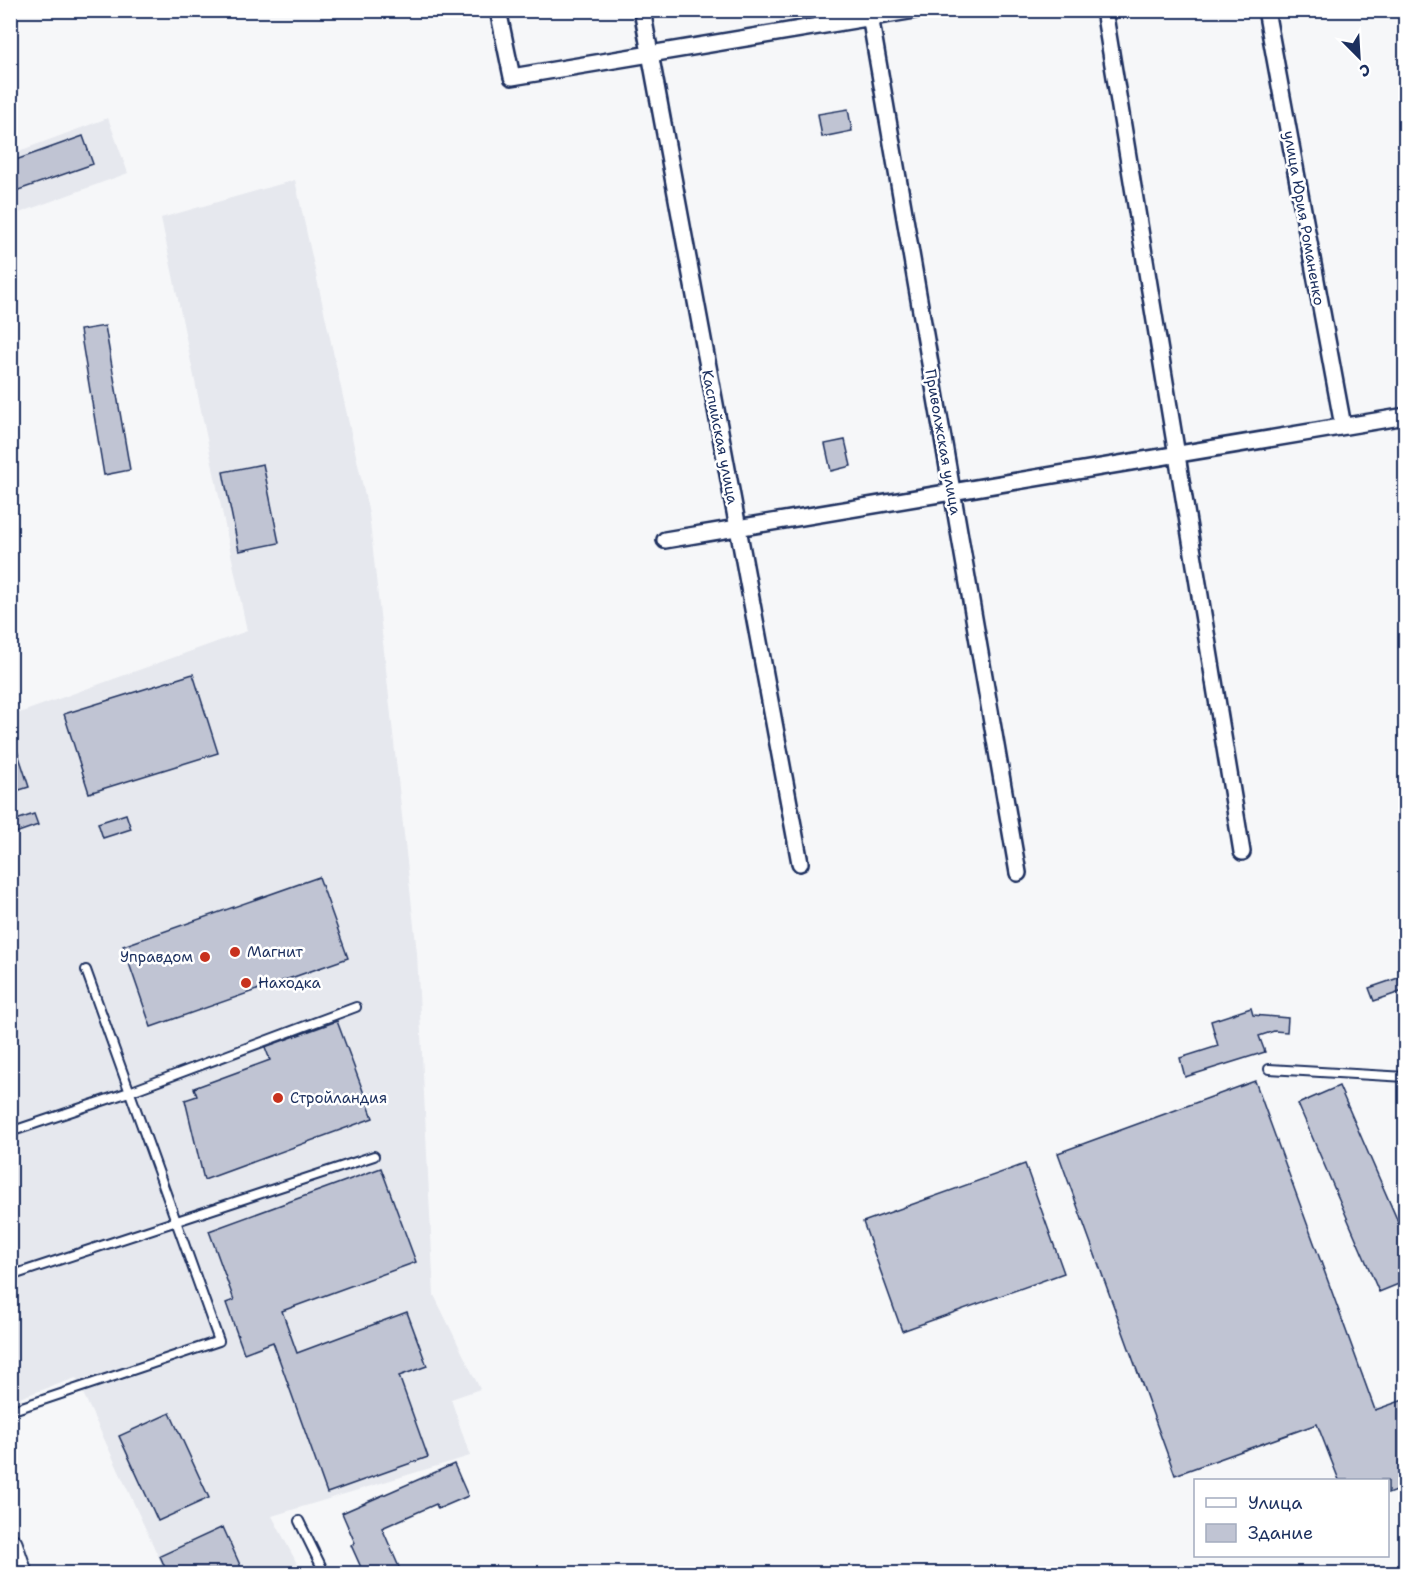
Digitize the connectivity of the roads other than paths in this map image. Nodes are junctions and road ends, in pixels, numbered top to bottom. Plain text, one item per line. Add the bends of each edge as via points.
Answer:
1 (498, 10) edge
2 (642, 10) edge
3 (915, 10) edge
4 (1104, 10) edge
5 (1266, 10) edge
6 (869, 14) edge
7 (649, 54) junction
8 (1406, 416) edge
9 (1343, 426) junction
10 (1177, 454) junction
11 (952, 492) junction
12 (737, 528) junction
13 (665, 540) dead end
14 (1242, 852) dead end
15 (800, 863) dead end
16 (1018, 873) dead end
17 (86, 970) dead end
18 (356, 1007) dead end
19 (1269, 1069) dead end
20 (1406, 1077) edge
21 (129, 1092) junction
22 (10, 1132) edge
23 (374, 1156) dead end
24 (175, 1221) junction
25 (10, 1276) edge
26 (10, 1411) edge
27 (299, 1521) dead end
28 (10, 1545) edge
29 (20, 1574) edge
30 (325, 1574) edge

1 - 7 street via 512,77
2 - 7 street, Каспийская улица
3 - 6 street
4 - 10 street
5 - 9 street, улица Юрия Романенко
6 - 7 street
6 - 11 street, Приволжская улица
7 - 12 street, Каспийская улица
8 - 9 street
9 - 10 street
10 - 11 street
10 - 14 street
11 - 12 street
11 - 16 street, Приволжская улица
12 - 13 street
12 - 15 street, Каспийская улица
17 - 21 lane
18 - 21 lane
19 - 20 lane
21 - 22 lane
21 - 24 lane
23 - 24 lane
24 - 25 lane
24 - 26 lane via 219,1341
27 - 30 lane
28 - 29 main road

